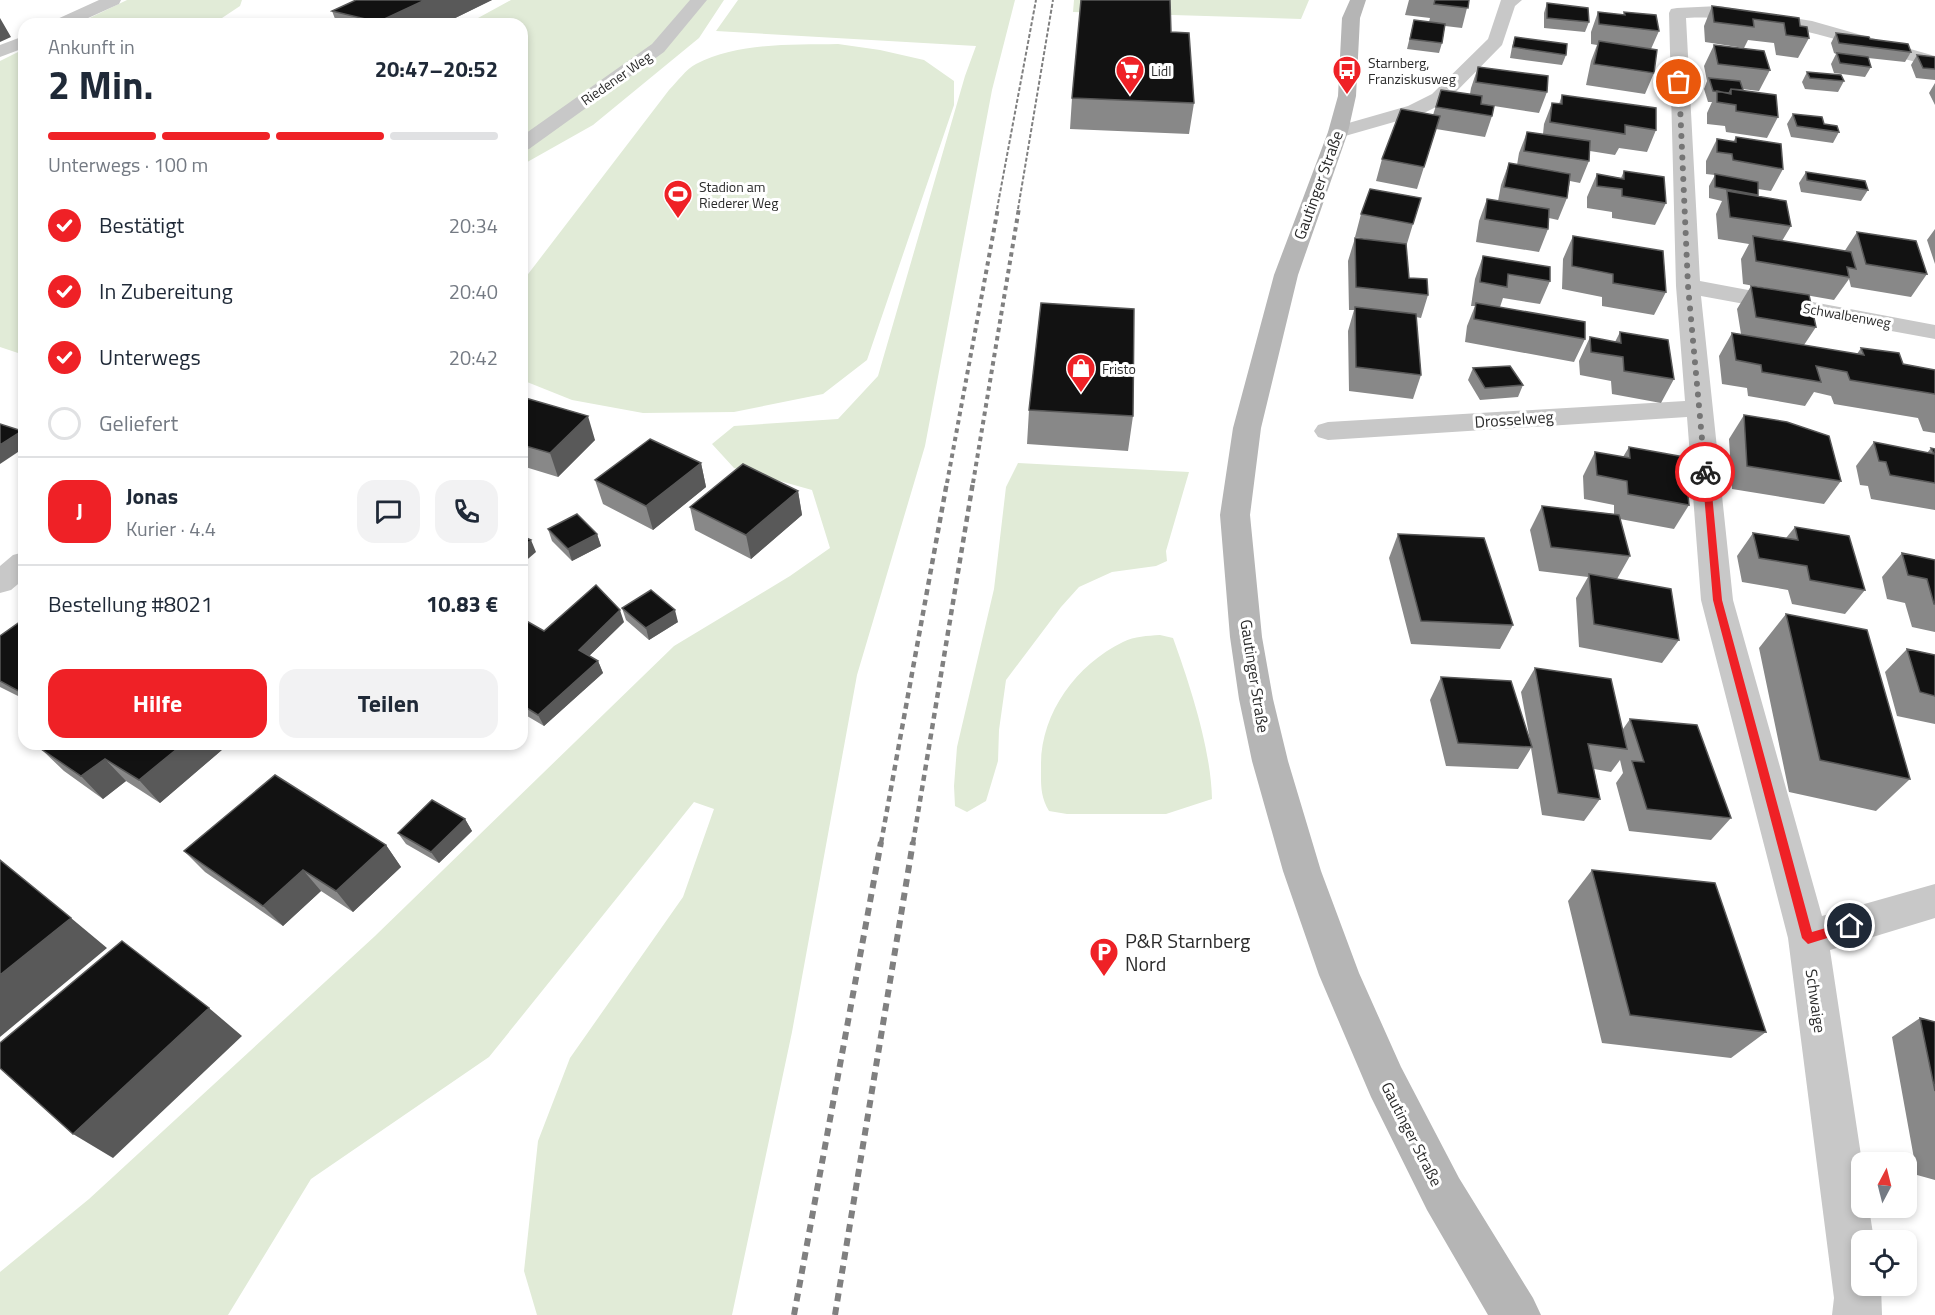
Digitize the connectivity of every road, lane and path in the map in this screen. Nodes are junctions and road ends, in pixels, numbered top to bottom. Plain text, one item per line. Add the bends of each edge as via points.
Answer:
1 (112, 0) edge
2 (699, 0) edge
3 (1358, 0) edge
4 (1509, 1) edge
5 (74, 18) edge
6 (0, 31) edge
7 (18, 33) edge
8 (18, 44) edge
9 (0, 52) edge
10 (1935, 62) edge
11 (1338, 132) junction
12 (528, 141) edge
13 (1688, 286) junction
14 (1935, 332) edge
15 (1699, 408) junction
16 (1328, 431) dead end
17 (18, 568) edge
18 (0, 582) edge
19 (1935, 901) edge
20 (1808, 938) junction
21 (1516, 1315) edge
22 (1857, 1315) edge

1 - 5 street
2 - 12 street, Riedener Weg via 658,48
3 - 11 main road, Gautinger Straße via 1351,18 1347,96
4 - 11 street via 1496,41 1439,98 1415,110
6 - 7 street
8 - 9 street
10 - 13 street, Schwaige via 1812,26 1719,11 1677,13
11 - 21 main road, Gautinger Straße via 1286,274 1247,428 1235,515 1246,637 1270,761 1302,871 1339,975 1386,1082 1443,1194
13 - 14 street, Schwalbenweg
13 - 15 street, Schwaige
15 - 16 street, Drosselweg
15 - 20 street, Schwaige via 1718,600
17 - 18 street
19 - 20 street
20 - 22 street, Schwaige

